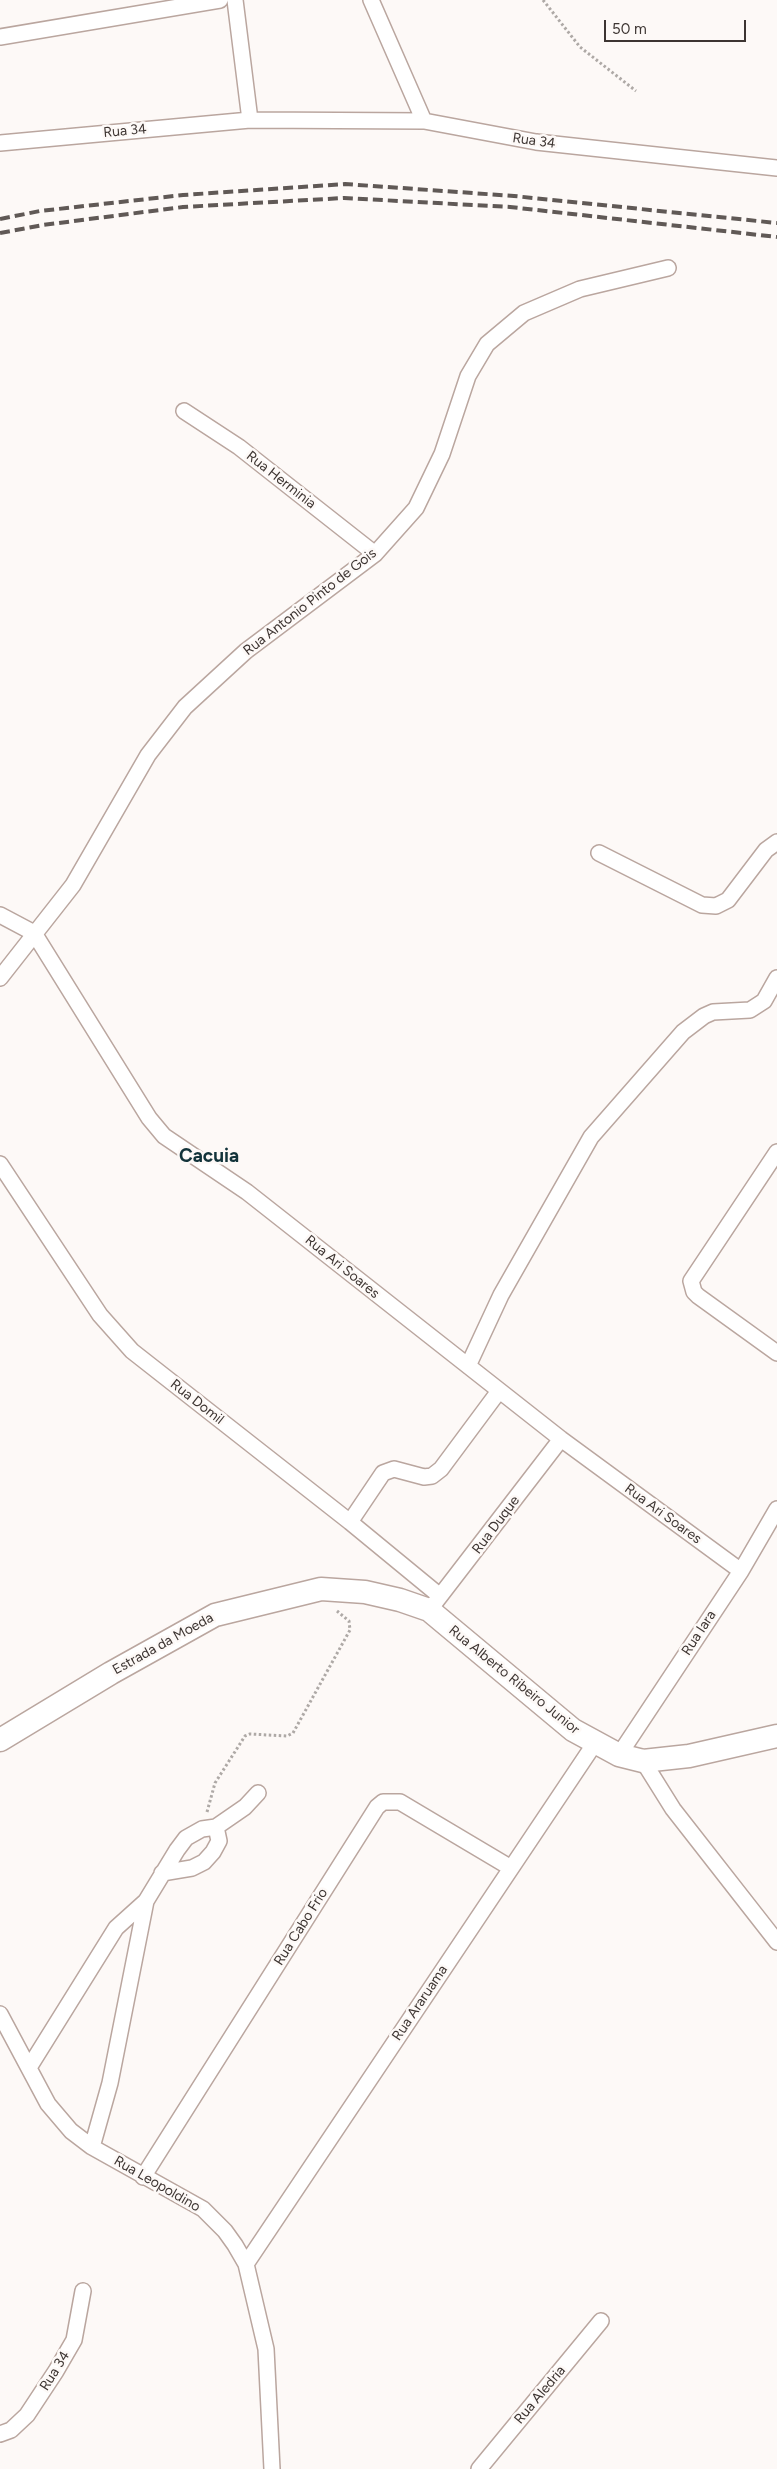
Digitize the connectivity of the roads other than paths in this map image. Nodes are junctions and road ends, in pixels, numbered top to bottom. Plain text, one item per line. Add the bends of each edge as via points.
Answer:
1 (220, 0) edge
2 (235, 0) edge
3 (371, 0) edge
4 (0, 37) edge
5 (250, 120) junction
6 (424, 122) junction
7 (0, 143) edge
8 (777, 168) edge
9 (668, 268) dead end
10 (184, 411) dead end
11 (375, 554) junction
12 (777, 842) edge
13 (600, 853) dead end
14 (0, 915) edge
15 (34, 933) junction
16 (0, 978) edge
17 (777, 978) edge
18 (777, 1152) edge
19 (0, 1164) edge
20 (777, 1353) edge
21 (468, 1366) junction
22 (499, 1391) junction
23 (561, 1439) junction
24 (777, 1509) edge
25 (350, 1522) junction
26 (741, 1571) junction
27 (434, 1603) junction
28 (777, 1736) edge
29 (0, 1740) edge
30 (595, 1743) junction
31 (619, 1755) junction
32 (643, 1760) junction
33 (258, 1793) dead end
34 (209, 1828) junction
35 (511, 1868) junction
36 (162, 1873) junction
37 (146, 1900) junction
38 (777, 1942) edge
39 (0, 2014) edge
40 (30, 2066) junction
41 (92, 2147) junction
42 (143, 2177) junction
43 (246, 2264) junction
44 (84, 2291) dead end
45 (601, 2321) dead end
46 (0, 2434) edge
47 (272, 2469) edge
48 (479, 2469) edge

1 - 4 street
2 - 5 street
3 - 6 street
5 - 6 street, Rua 34
5 - 7 street, Rua 34
6 - 8 street, Rua 34 via 536,142
9 - 11 street, Rua Antonio Pinto de Gois via 580,289 524,313 487,344 468,376 425,494
10 - 11 street, Rua Herminia via 239,447
11 - 15 street, Rua Antonio Pinto de Gois via 246,651 185,707 148,754 73,885
12 - 13 street via 766,850 728,900 716,906 702,905
14 - 15 street
15 - 16 street, Rua Antonio Pinto de Gois
15 - 21 street, Rua Ari Soares via 134,1095 164,1136 247,1192
17 - 21 street via 764,1001 750,1010 712,1012 683,1032 591,1137 502,1295
18 - 20 street via 691,1280 698,1296
19 - 25 street, Rua Domil via 100,1315 132,1350
21 - 22 street, Rua Ari Soares
22 - 23 street, Rua Ari Soares
22 - 25 street via 441,1469 432,1476 424,1477 394,1470 382,1474
23 - 26 street, Rua Ari Soares
23 - 27 street, Rua Duque
24 - 26 street, Rua Iara
25 - 27 street, Rua Domil
26 - 31 street, Rua Iara
27 - 29 main road, Estrada da Moeda via 320,1588 215,1615
27 - 30 main road, Rua Alberto Ribeiro Junior via 573,1730
28 - 32 main road, Rua Alberto Ribeiro Junior via 690,1756
30 - 31 main road, Rua Alberto Ribeiro Junior
30 - 35 street, Rua Araruama
31 - 32 main road, Rua Alberto Ribeiro Junior
32 - 38 street via 672,1809
33 - 34 street via 245,1807
34 - 36 street via 186,1838
34 - 36 street via 218,1840 204,1862 192,1868
35 - 42 street, Rua Cabo Frio via 400,1802 383,1802 377,1807
35 - 43 street, Rua Araruama
36 - 37 street
37 - 40 street via 116,1928
37 - 41 street via 110,2083
39 - 40 street, Rua Leopoldino
40 - 41 street, Rua Leopoldino via 48,2104
41 - 42 street, Rua Leopoldino
42 - 43 street, Rua Leopoldino via 203,2210 225,2231
43 - 47 street, Rua Leopoldino via 266,2349
44 - 46 street, Rua 34 via 74,2340 27,2415
45 - 48 street, Rua Aledria

